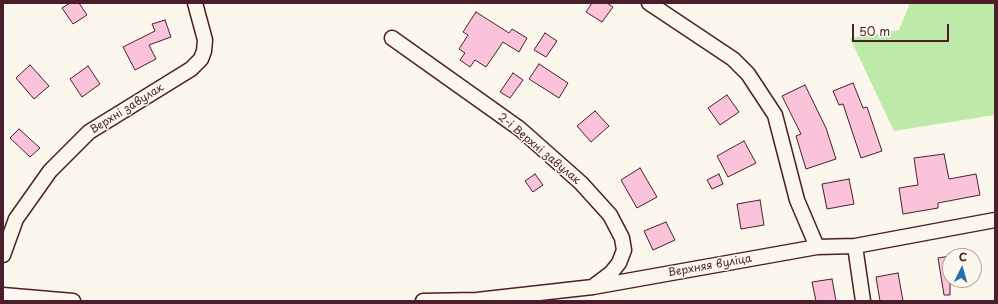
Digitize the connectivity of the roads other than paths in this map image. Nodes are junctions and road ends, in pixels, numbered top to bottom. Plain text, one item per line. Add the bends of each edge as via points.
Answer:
1 (195, 3) edge
2 (649, 3) edge
3 (392, 38) dead end
4 (995, 220) edge
5 (855, 246) junction
6 (817, 247) junction
7 (3, 255) edge
8 (593, 287) junction
9 (3, 295) edge
10 (73, 301) edge
11 (423, 301) edge
12 (863, 301) edge

1 - 7 street, Верхні завулак via 205,40 201,59 191,69 88,132 50,170 16,219
2 - 6 street via 733,59 748,74 775,115 797,200
3 - 8 street, 2-і Верхні завулак via 520,129 581,183 610,215 622,238 624,250 619,263 611,273
4 - 5 street, Верхняя вуліца
5 - 6 street, Верхняя вуліца
5 - 12 street
6 - 8 street, Верхняя вуліца
8 - 11 street, Верхняя вуліца via 477,300
9 - 10 street

